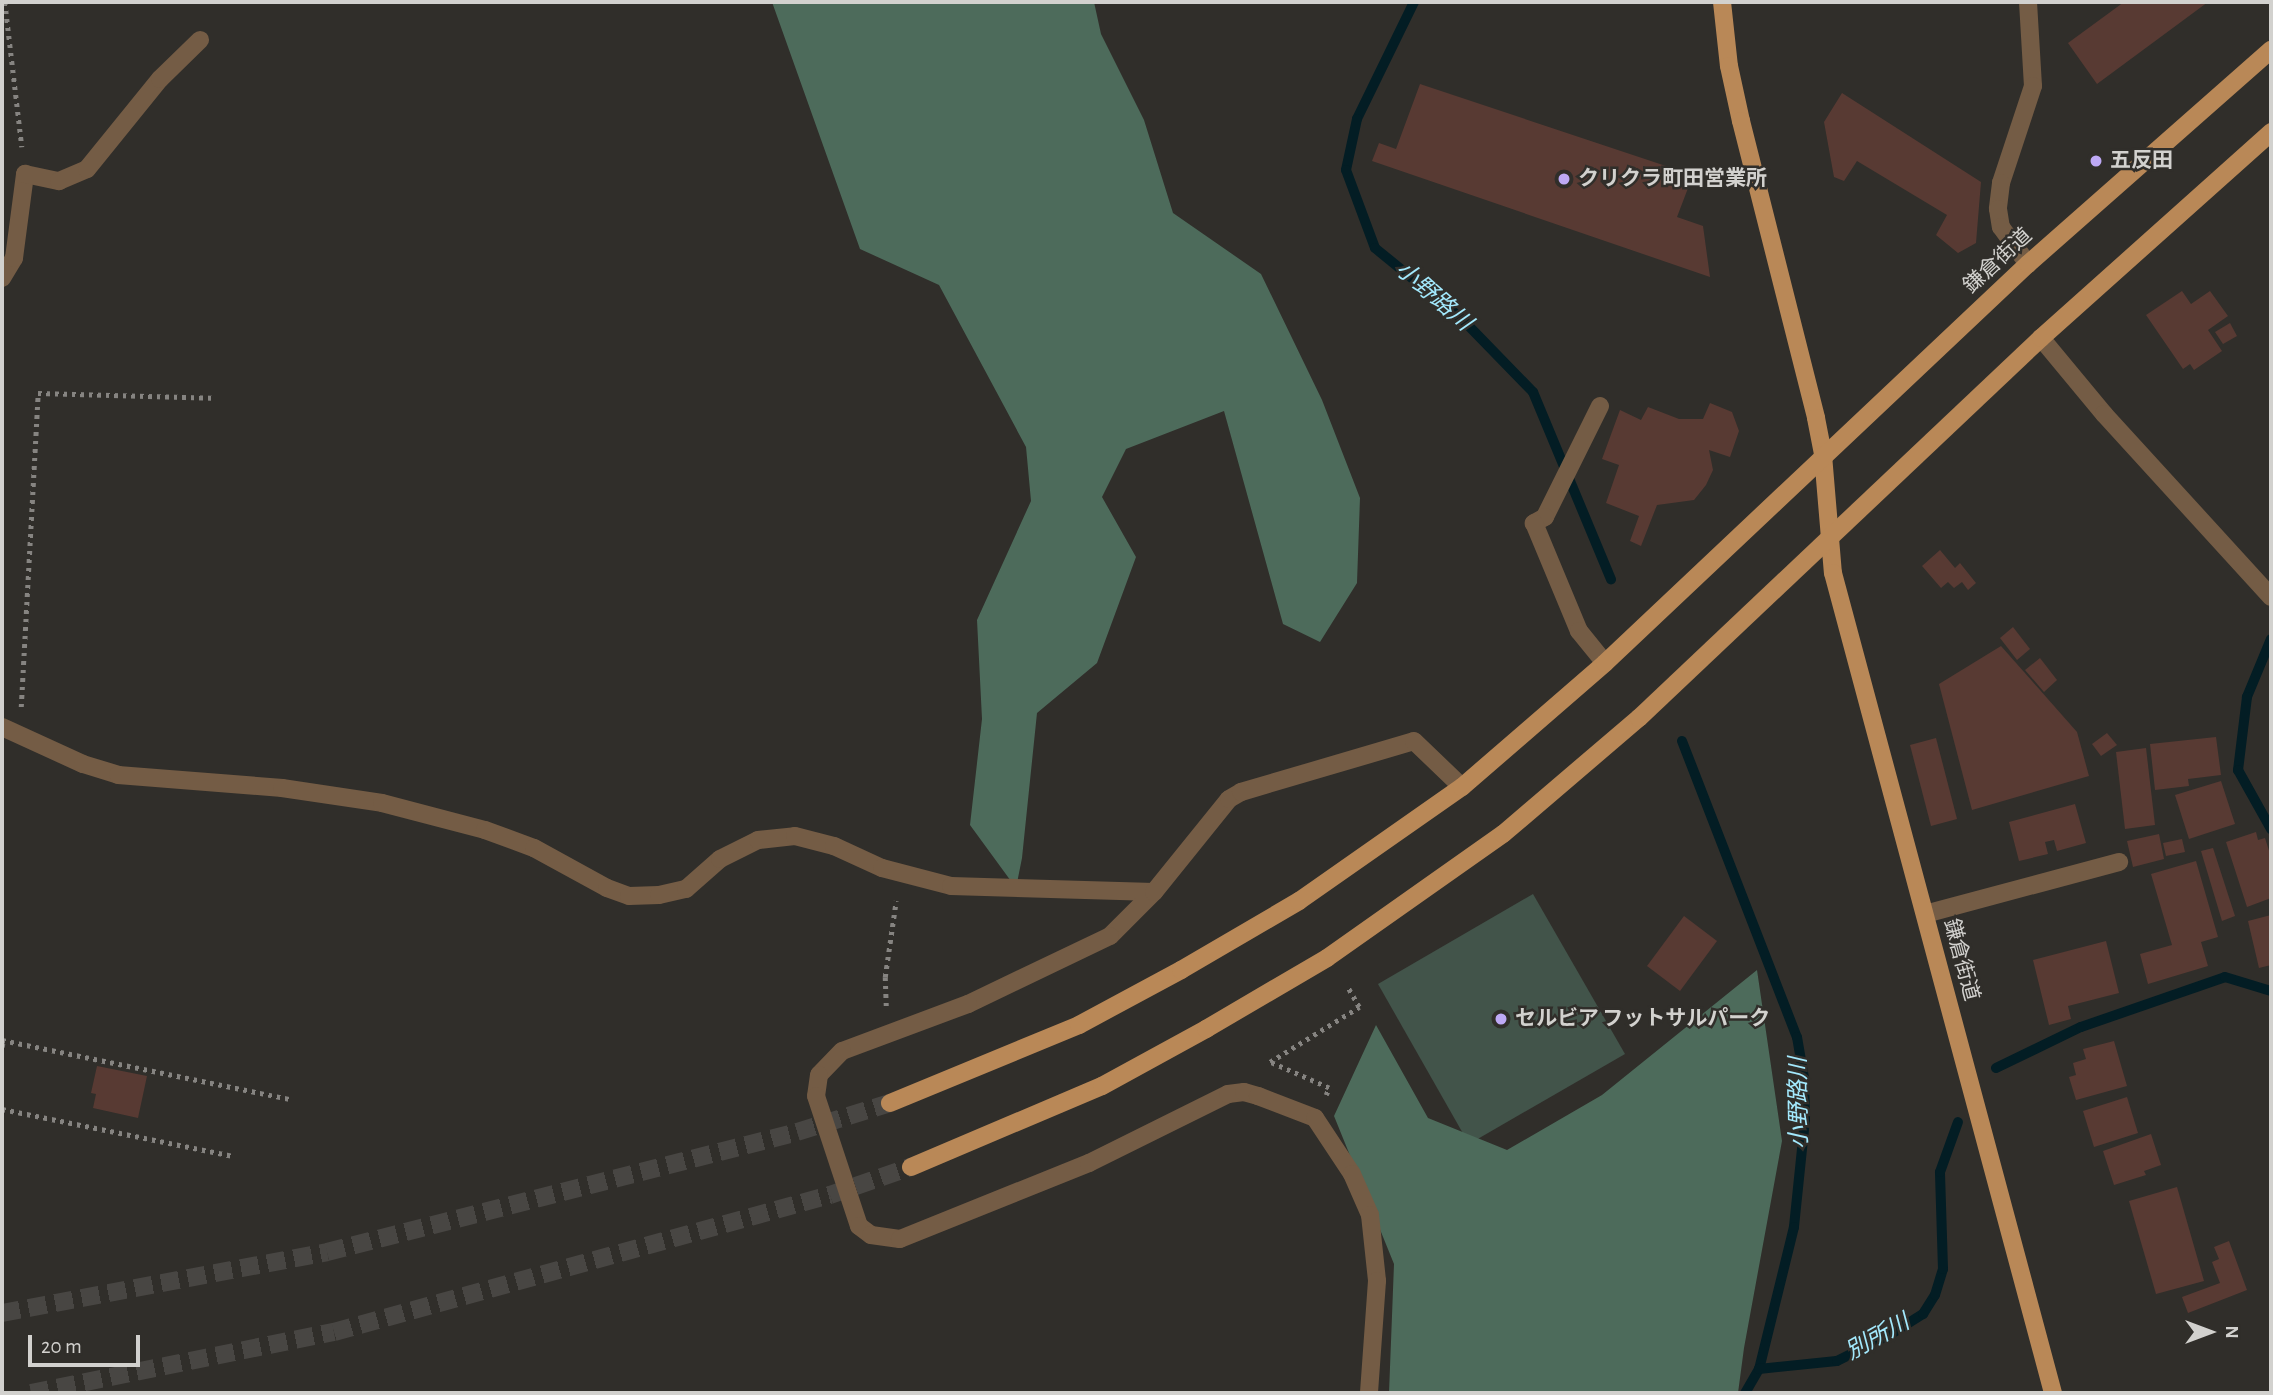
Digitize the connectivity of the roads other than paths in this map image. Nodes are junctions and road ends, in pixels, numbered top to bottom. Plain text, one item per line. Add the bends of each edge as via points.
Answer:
1 (1722, 2) edge
2 (2028, 2) edge
3 (200, 40) dead end
4 (2271, 50) edge
5 (2271, 132) edge
6 (2028, 264) junction
7 (2, 278) edge
8 (2041, 338) junction
9 (1600, 406) dead end
10 (1823, 455) junction
11 (1828, 538) junction
12 (2271, 597) edge
13 (1605, 663) junction
14 (2, 727) edge
15 (1462, 787) junction
16 (2119, 862) dead end
17 (1154, 892) junction
18 (1925, 914) junction
19 (890, 1103) tunnel mouth
20 (911, 1167) tunnel mouth
21 (1369, 1393) edge
22 (2053, 1393) edge

1 - 10 main road via 1741,121
2 - 6 street via 2033,86 2001,183 1998,209 2001,227
3 - 7 street via 160,79 87,169 59,181 25,174 14,258
4 - 6 main road, 鎌倉街道
5 - 8 main road
6 - 10 main road, 鎌倉街道
8 - 11 main road
8 - 12 street
9 - 13 street via 1545,517 1534,523 1579,631
10 - 11 main road, 鎌倉街道
10 - 13 main road
11 - 18 main road, 鎌倉街道 via 1836,585
11 - 20 main road via 1639,718 1503,834 1327,958 1102,1086
13 - 15 main road
14 - 17 street via 118,775 295,790 382,803 485,830 534,848 629,896 686,889 720,859 758,840 794,836 834,846 882,868 951,886
15 - 17 street via 1414,741 1241,792 1229,799
15 - 19 main road via 1299,901 1181,971 1079,1025
16 - 18 street
17 - 21 street via 1110,936 968,1004 842,1051 819,1075 816,1096 859,1226 871,1235 900,1240 1089,1163 1228,1094 1258,1096 1315,1118 1352,1174 1370,1215 1377,1281
18 - 22 main road, 鎌倉街道

